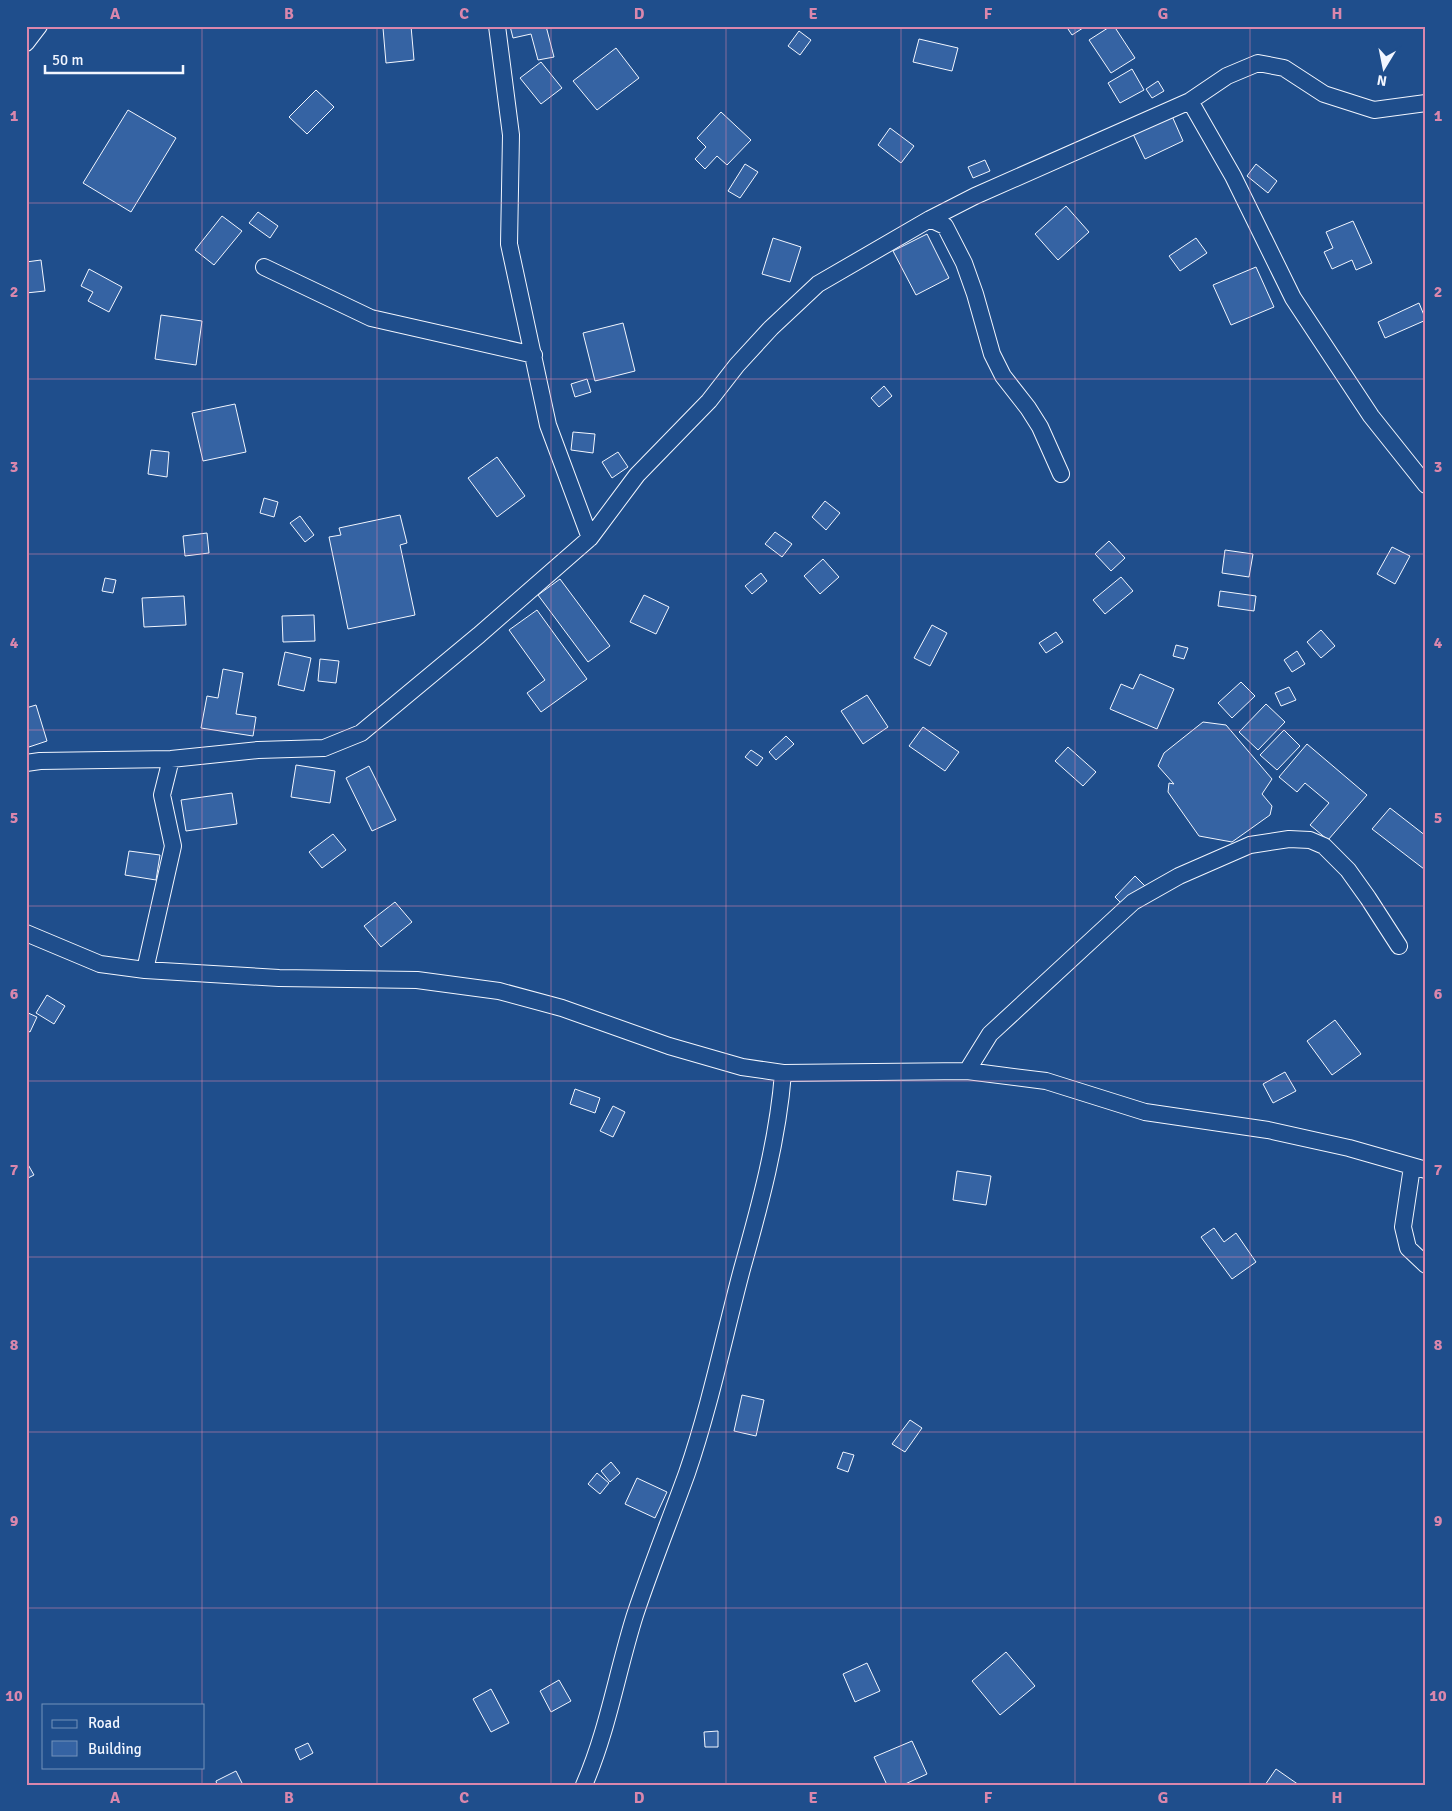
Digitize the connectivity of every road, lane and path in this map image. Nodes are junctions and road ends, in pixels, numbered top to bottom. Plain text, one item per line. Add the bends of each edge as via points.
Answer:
1 (39, 26) edge
2 (497, 26) edge
3 (26, 43) edge
4 (1190, 101) junction
5 (1426, 103) edge
6 (930, 219) junction
7 (264, 266) dead end
8 (534, 355) junction
9 (1061, 474) dead end
10 (1426, 485) edge
11 (590, 538) junction
12 (171, 759) junction
13 (26, 763) edge
14 (26, 933) edge
15 (1399, 946) dead end
16 (145, 970) junction
17 (967, 1071) junction
18 (783, 1073) junction
19 (1419, 1169) edge
20 (1426, 1265) edge
21 (584, 1785) edge

1 - 3 street
2 - 8 street via 511,135 509,244
4 - 5 street via 1226,76 1258,63 1284,68 1324,94 1374,110
4 - 6 street
4 - 10 street via 1233,176 1293,298 1371,416
6 - 9 street via 945,226 964,263 992,354 1003,376 1040,428
6 - 11 street via 818,284 770,328 736,365 709,402 636,475
7 - 8 street via 371,318
8 - 11 street via 548,426
11 - 12 street via 360,733 324,748 258,750
12 - 13 street
12 - 16 street via 162,795 173,846
14 - 16 street via 100,964
15 - 17 street via 1348,870 1324,846 1310,840 1289,839 1250,845 1179,876 1134,902 990,1034
16 - 18 street via 279,978 417,980 499,990 669,1046 742,1067
17 - 18 street
17 - 19 street via 1046,1081 1145,1112 1268,1130 1349,1148
18 - 21 street via 780,1109 770,1156 713,1382 687,1473 635,1614 596,1758
19 - 20 street via 1407,1192 1403,1227 1408,1248

